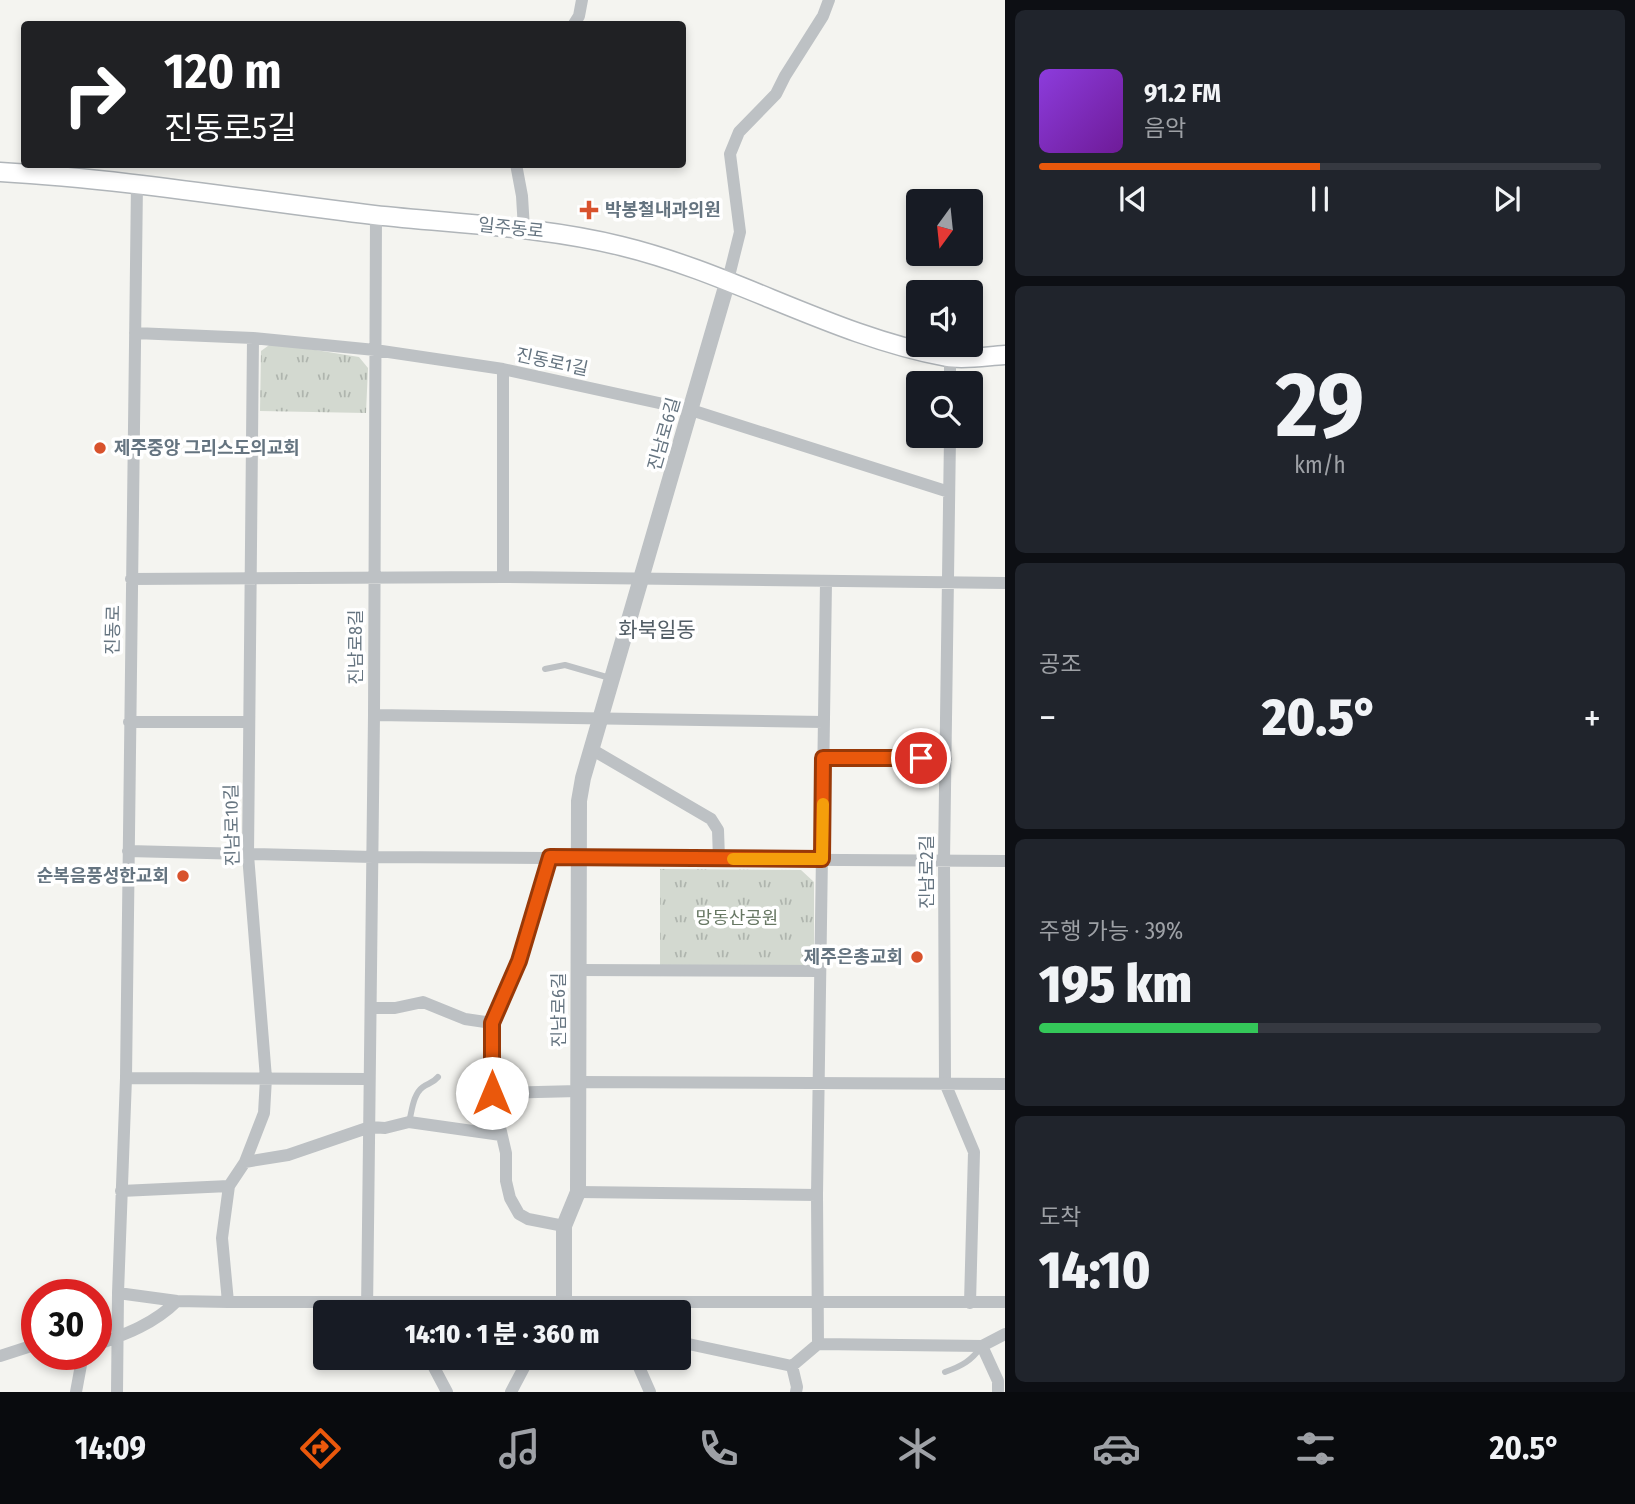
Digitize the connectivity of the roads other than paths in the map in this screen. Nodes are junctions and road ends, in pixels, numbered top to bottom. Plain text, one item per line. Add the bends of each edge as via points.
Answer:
1 (582, 0) edge
2 (829, 0) edge
3 (576, 21) edge
4 (517, 168) edge
5 (0, 172) edge
6 (137, 183) junction
7 (376, 215) junction
8 (524, 229) junction
9 (727, 280) junction
10 (135, 334) junction
11 (253, 338) junction
12 (375, 350) junction
13 (1005, 355) edge
14 (950, 358) junction
15 (503, 369) junction
16 (950, 371) edge
17 (691, 410) junction
18 (950, 448) edge
19 (949, 492) junction
20 (503, 577) junction
21 (373, 578) junction
22 (131, 579) junction
23 (250, 580) junction
24 (642, 580) junction
25 (826, 582) junction
26 (949, 582) junction
27 (1005, 583) edge
28 (545, 669) dead end
29 (612, 678) junction
30 (374, 715) junction
31 (600, 719) junction
32 (129, 722) junction
33 (249, 722) junction
34 (823, 722) junction
35 (591, 749) junction
36 (823, 758) junction
37 (946, 758) junction
38 (128, 851) junction
39 (248, 855) junction
40 (373, 857) junction
41 (550, 857) junction
42 (578, 857) junction
43 (719, 859) junction
44 (822, 859) junction
45 (944, 860) junction
46 (1005, 860) edge
47 (579, 970) junction
48 (820, 971) junction
49 (371, 1008) junction
50 (492, 1023) junction
51 (438, 1077) dead end
52 (126, 1078) junction
53 (266, 1078) junction
54 (368, 1079) junction
55 (819, 1083) junction
56 (945, 1083) junction
57 (1005, 1084) edge
58 (578, 1086) junction
59 (492, 1093) junction
60 (409, 1122) junction
61 (369, 1127) junction
62 (501, 1135) junction
63 (245, 1162) junction
64 (229, 1186) junction
65 (121, 1191) junction
66 (578, 1192) junction
67 (817, 1195) junction
68 (564, 1226) junction
69 (118, 1293) junction
70 (366, 1300) edge
71 (561, 1300) edge
72 (177, 1301) junction
73 (228, 1302) junction
74 (817, 1303) junction
75 (970, 1303) junction
76 (1005, 1303) edge
77 (313, 1305) edge
78 (691, 1305) edge
79 (1005, 1334) edge
80 (117, 1337) junction
81 (112, 1339) edge
82 (818, 1344) junction
83 (691, 1345) edge
84 (982, 1346) junction
85 (21, 1349) edge
86 (0, 1356) edge
87 (792, 1366) junction
88 (80, 1370) edge
89 (435, 1370) edge
90 (523, 1370) edge
91 (640, 1370) edge
92 (945, 1372) dead end
93 (799, 1390) edge
94 (76, 1392) edge
95 (117, 1392) edge
96 (447, 1392) edge
97 (511, 1392) edge
98 (650, 1392) edge
99 (998, 1392) edge

1 - 3 street
2 - 9 street via 776,94 739,132 730,155 740,232
4 - 8 street
5 - 6 main road, 일주동로
6 - 7 main road, 일주동로
6 - 10 street, 진동로
7 - 8 main road, 일주동로
7 - 12 street, 진남로8길
8 - 9 main road, 일주동로 via 667,257
9 - 14 main road, 일주동로 via 847,330
9 - 17 street, 진남로6길
10 - 11 street, 진동로1길
10 - 22 street, 진동로
11 - 12 street, 진동로1길
11 - 23 street, 진남로10길
12 - 15 street, 진동로1길
12 - 21 street, 진남로8길
13 - 14 main road, 일주동로
14 - 16 street
15 - 17 street, 진동로1길
15 - 20 street
17 - 19 street, 진동로1길
17 - 24 street, 진남로6길
18 - 19 street, 진남로2길
19 - 26 street, 진남로2길
20 - 21 street
20 - 24 street
21 - 23 street
21 - 30 street, 진남로8길
22 - 23 street
22 - 32 street, 진동로
23 - 33 street, 진남로10길
24 - 25 street
24 - 29 street, 진남로6길
25 - 26 street
25 - 34 street
26 - 27 street
26 - 37 street, 진남로2길
28 - 29 lane via 565,665
29 - 31 street, 진남로6길
30 - 31 street
30 - 40 street, 진남로8길
31 - 34 street
31 - 35 street, 진남로6길
32 - 33 street
32 - 38 street, 진동로
33 - 39 street, 진남로10길
34 - 36 street
35 - 42 street, 진남로6길 via 579,801
35 - 43 street via 711,819 718,830
36 - 37 street
36 - 44 street
37 - 45 street, 진남로2길
38 - 39 street
38 - 52 street, 진동로
39 - 40 street
39 - 53 street, 진남로10길
40 - 41 street
40 - 49 street, 진남로8길
41 - 42 street
41 - 50 street via 519,961
42 - 43 street
42 - 47 street, 진남로6길
43 - 44 street
44 - 45 street
44 - 48 street
45 - 46 street
45 - 56 street, 진남로2길
47 - 48 street
47 - 58 street, 진남로6길
48 - 55 street
49 - 50 street via 423,1002 465,1019
49 - 54 street, 진남로8길
50 - 59 street
51 - 60 lane via 422,1088
52 - 53 street
52 - 65 street, 진동로
53 - 54 street
53 - 63 street, 진남로10길 via 264,1113
54 - 61 street, 진남로8길
55 - 56 street
55 - 58 street
55 - 67 street
56 - 57 street
56 - 75 street, 진남로2길 via 974,1152
58 - 59 street
58 - 66 street, 진남로6길
59 - 62 street
60 - 61 street
60 - 62 street
61 - 63 street via 288,1155
61 - 70 street, 진남로8길
62 - 68 street via 510,1198 519,1214
63 - 64 street, 진남로10길
64 - 65 street
64 - 73 street, 진남로10길 via 222,1238
65 - 69 street, 진동로
66 - 67 street
66 - 68 street, 진남로6길
67 - 74 street
68 - 71 street, 진남로6길
69 - 72 street
69 - 80 street, 진동로
72 - 73 street
72 - 80 street via 164,1315
73 - 77 street
74 - 75 street
74 - 78 street
74 - 82 street
75 - 76 street
79 - 84 street
80 - 81 street
80 - 95 street, 진동로
82 - 84 street
82 - 87 street
83 - 87 street
84 - 92 lane via 965,1365
84 - 99 street via 998,1381
85 - 86 street
87 - 93 street
88 - 94 street
89 - 96 street
90 - 97 street
91 - 98 street

